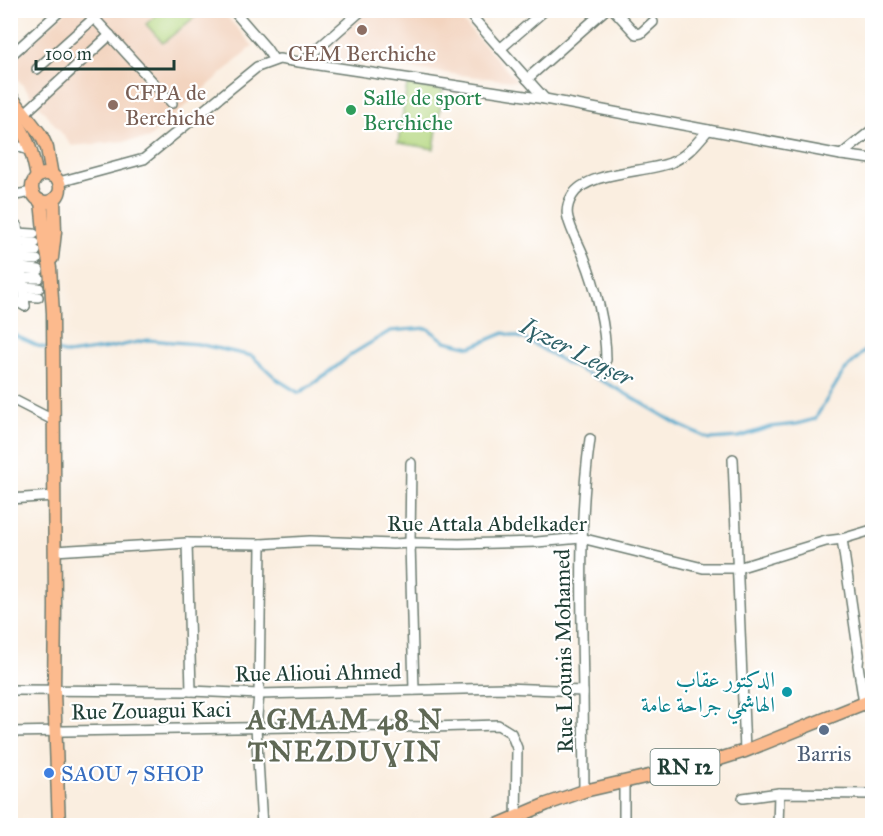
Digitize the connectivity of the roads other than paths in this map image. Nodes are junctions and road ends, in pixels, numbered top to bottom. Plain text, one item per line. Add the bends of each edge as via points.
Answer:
1 (61, 10) edge
2 (233, 10) edge
3 (362, 10) edge
4 (466, 10) edge
5 (545, 10) edge
6 (605, 10) edge
7 (614, 10) edge
8 (653, 22) dead end
9 (110, 35) junction
10 (500, 49) junction
11 (10, 56) edge
12 (274, 60) junction
13 (304, 61) junction
14 (37, 69) dead end
15 (527, 79) junction
16 (10, 95) edge
17 (545, 99) junction
18 (172, 103) dead end
19 (10, 113) edge
20 (25, 113) junction
21 (708, 130) junction
22 (873, 130) edge
23 (10, 144) edge
24 (32, 151) junction
25 (841, 155) junction
26 (873, 159) edge
27 (37, 177) junction
28 (55, 179) junction
29 (32, 192) junction
30 (10, 196) edge
31 (54, 199) junction
32 (41, 201) junction
33 (10, 221) edge
34 (21, 264) junction
35 (39, 265) junction
36 (10, 298) edge
37 (606, 360) dead end
38 (10, 398) edge
39 (53, 420) junction
40 (590, 439) dead end
41 (733, 459) dead end
42 (411, 464) dead end
43 (54, 496) junction
44 (10, 499) edge
45 (873, 530) edge
46 (581, 538) junction
47 (842, 539) junction
48 (187, 543) junction
49 (410, 543) junction
50 (261, 544) junction
51 (54, 551) junction
52 (738, 568) junction
53 (10, 690) edge
54 (414, 690) junction
55 (54, 691) junction
56 (191, 691) junction
57 (259, 694) junction
58 (868, 702) edge
59 (256, 727) junction
60 (10, 732) edge
61 (56, 732) junction
62 (745, 751) junction
63 (624, 782) junction
64 (584, 791) junction
65 (779, 793) junction
66 (873, 794) edge
67 (743, 798) dead end
68 (515, 821) edge
69 (58, 825) edge
70 (262, 825) edge
71 (495, 825) edge
72 (624, 825) edge
73 (778, 825) edge

1 - 11 street
2 - 12 street
3 - 13 street
4 - 10 street
5 - 10 street
6 - 15 street
7 - 8 street via 636,34
9 - 14 street via 94,18
9 - 18 street
9 - 20 street
10 - 15 street
12 - 13 street
12 - 28 street via 257,67 144,159
13 - 17 street
15 - 17 street
16 - 20 main road
17 - 21 street
19 - 24 main road
20 - 28 main road via 47,148
21 - 25 street
21 - 37 street via 681,157 588,183 573,194 569,203 568,221 587,263 605,331
22 - 25 street
23 - 24 street
24 - 27 main road
25 - 26 street
27 - 28 main road via 43,174
27 - 29 main road
28 - 31 main road via 59,191
29 - 30 street
29 - 32 main road
31 - 32 main road
31 - 35 main road via 54,240
32 - 35 main road via 45,241
33 - 34 street via 17,226
34 - 35 street
34 - 35 street
34 - 35 street
34 - 35 street
34 - 36 street via 25,306
35 - 39 main road via 52,313
38 - 39 street
39 - 43 main road
40 - 46 street, Rue Lounis Mohamed
41 - 52 street
42 - 49 street
43 - 44 street
43 - 51 main road
45 - 47 street, Rue Attala Abdelkader
46 - 49 street, Rue Attala Abdelkader
46 - 52 street, Rue Attala Abdelkader via 703,568
46 - 64 street, Rue Lounis Mohamed
47 - 52 street, Rue Attala Abdelkader
47 - 58 street via 858,665
48 - 50 street, Rue Attala Abdelkader
48 - 51 street, Rue Attala Abdelkader
48 - 56 street
49 - 50 street, Rue Attala Abdelkader via 310,540
49 - 54 street
50 - 57 street
51 - 55 main road
52 - 62 street
53 - 55 street, Rue Alioui Ahmed
54 - 57 street, Rue Alioui Ahmed
54 - 64 street, Rue Alioui Ahmed via 582,691
55 - 56 street, Rue Alioui Ahmed
55 - 61 main road
56 - 57 street, Rue Alioui Ahmed
57 - 59 street
58 - 62 main road, RN 12
59 - 61 street, Rue Zouagui Kaci
59 - 68 street, Rue Zouagui Kaci via 498,725 511,733 517,748
59 - 70 street
60 - 61 street, Rue Zouagui Kaci
61 - 69 main road
62 - 63 main road, RN 12
63 - 64 main road, RN 12
63 - 72 street
64 - 68 main road, RN 12
65 - 66 street
65 - 67 street
65 - 73 street
68 - 71 main road, RN 12

